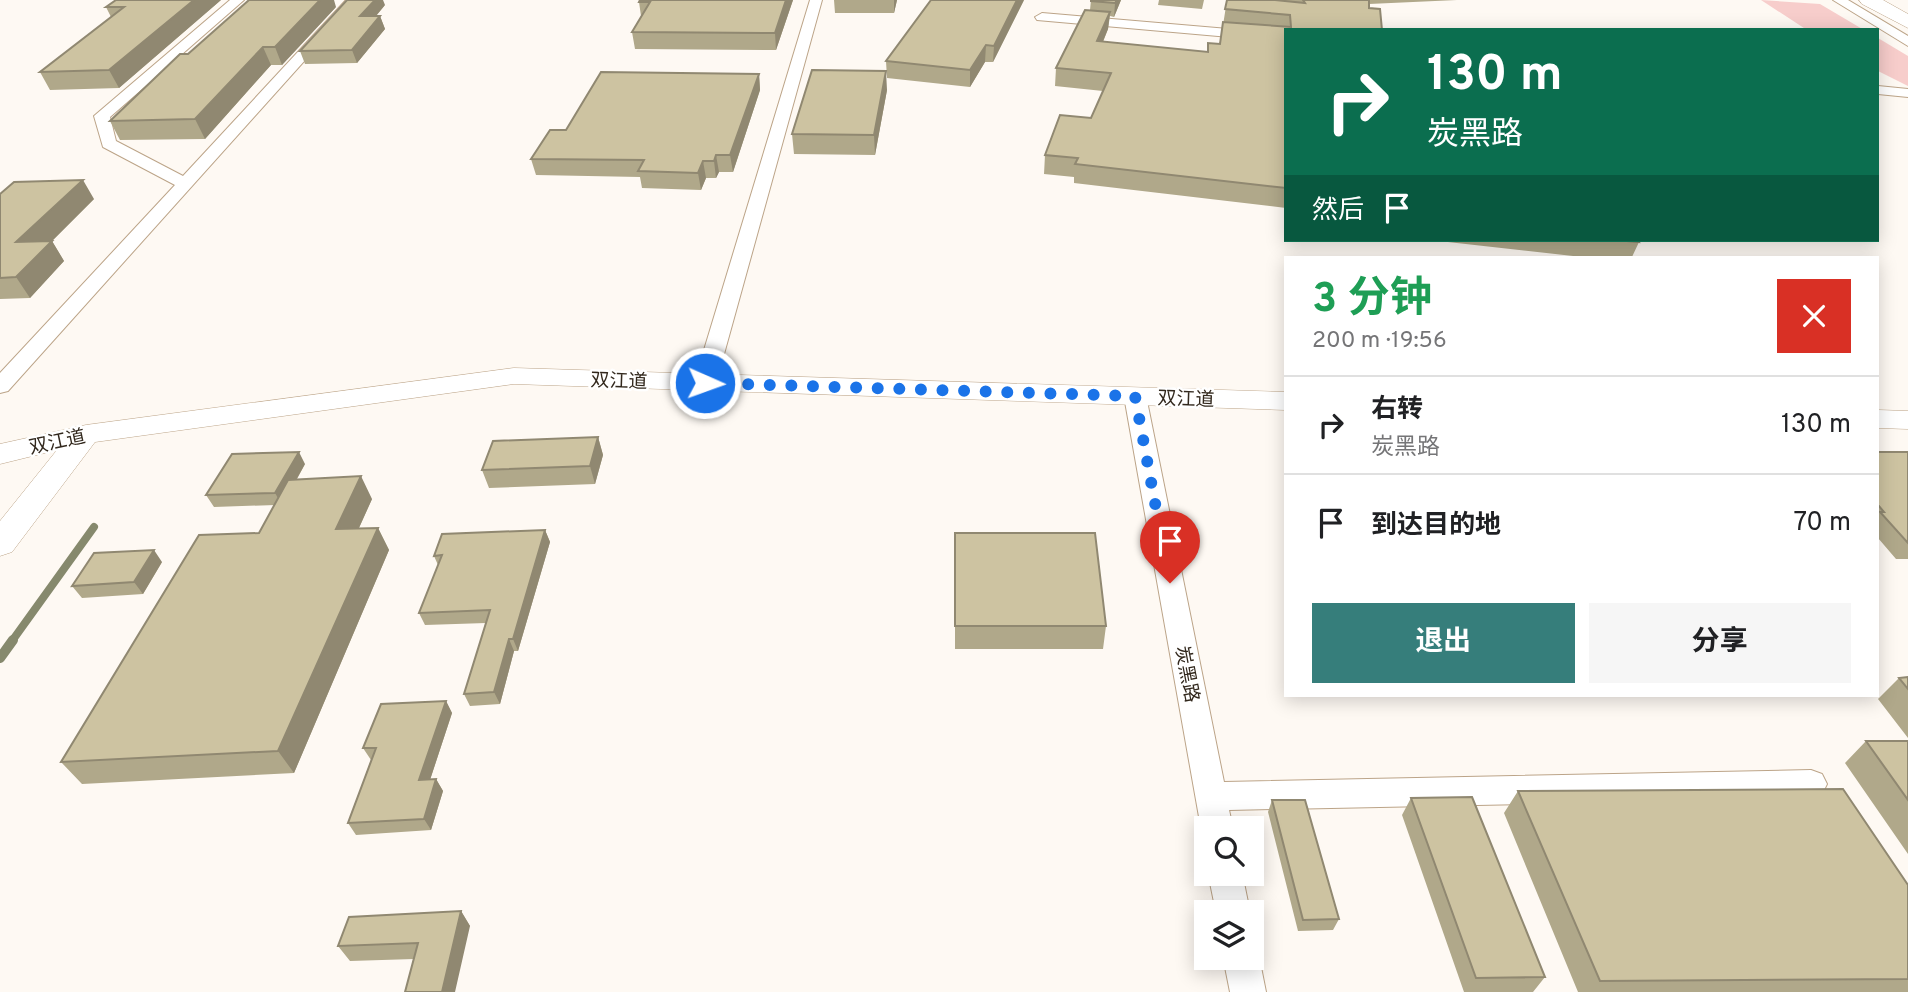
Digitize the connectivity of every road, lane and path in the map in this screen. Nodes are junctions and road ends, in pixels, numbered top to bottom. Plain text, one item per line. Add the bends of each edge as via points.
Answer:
1 (238, 0) edge
2 (353, 0) edge
3 (816, 0) edge
4 (1839, 0) edge
5 (1870, 0) edge
6 (1042, 17) dead end
7 (1908, 22) edge
8 (1284, 38) edge
9 (1908, 42) edge
10 (1879, 90) edge
11 (1908, 93) edge
12 (184, 183) junction
13 (705, 383) junction
14 (0, 386) edge
15 (1135, 396) junction
16 (1284, 401) edge
17 (1879, 419) edge
18 (1908, 420) edge
19 (86, 434) junction
20 (0, 454) edge
21 (0, 544) edge
22 (1811, 784) dead end
23 (1211, 796) junction
24 (1215, 816) edge
25 (1244, 970) edge
26 (1248, 992) edge

1 - 12 street via 102,116 109,144
2 - 12 street
3 - 13 street
4 - 9 street
5 - 7 highway
6 - 8 street
10 - 11 street
12 - 14 street
13 - 15 main road, 双江道
13 - 19 main road, 双江道 via 514,376
15 - 16 main road, 双江道
15 - 23 street, 炭黑路
17 - 18 main road
19 - 20 main road, 双江道
19 - 21 main road
22 - 23 street
23 - 24 street, 炭黑路
25 - 26 street

